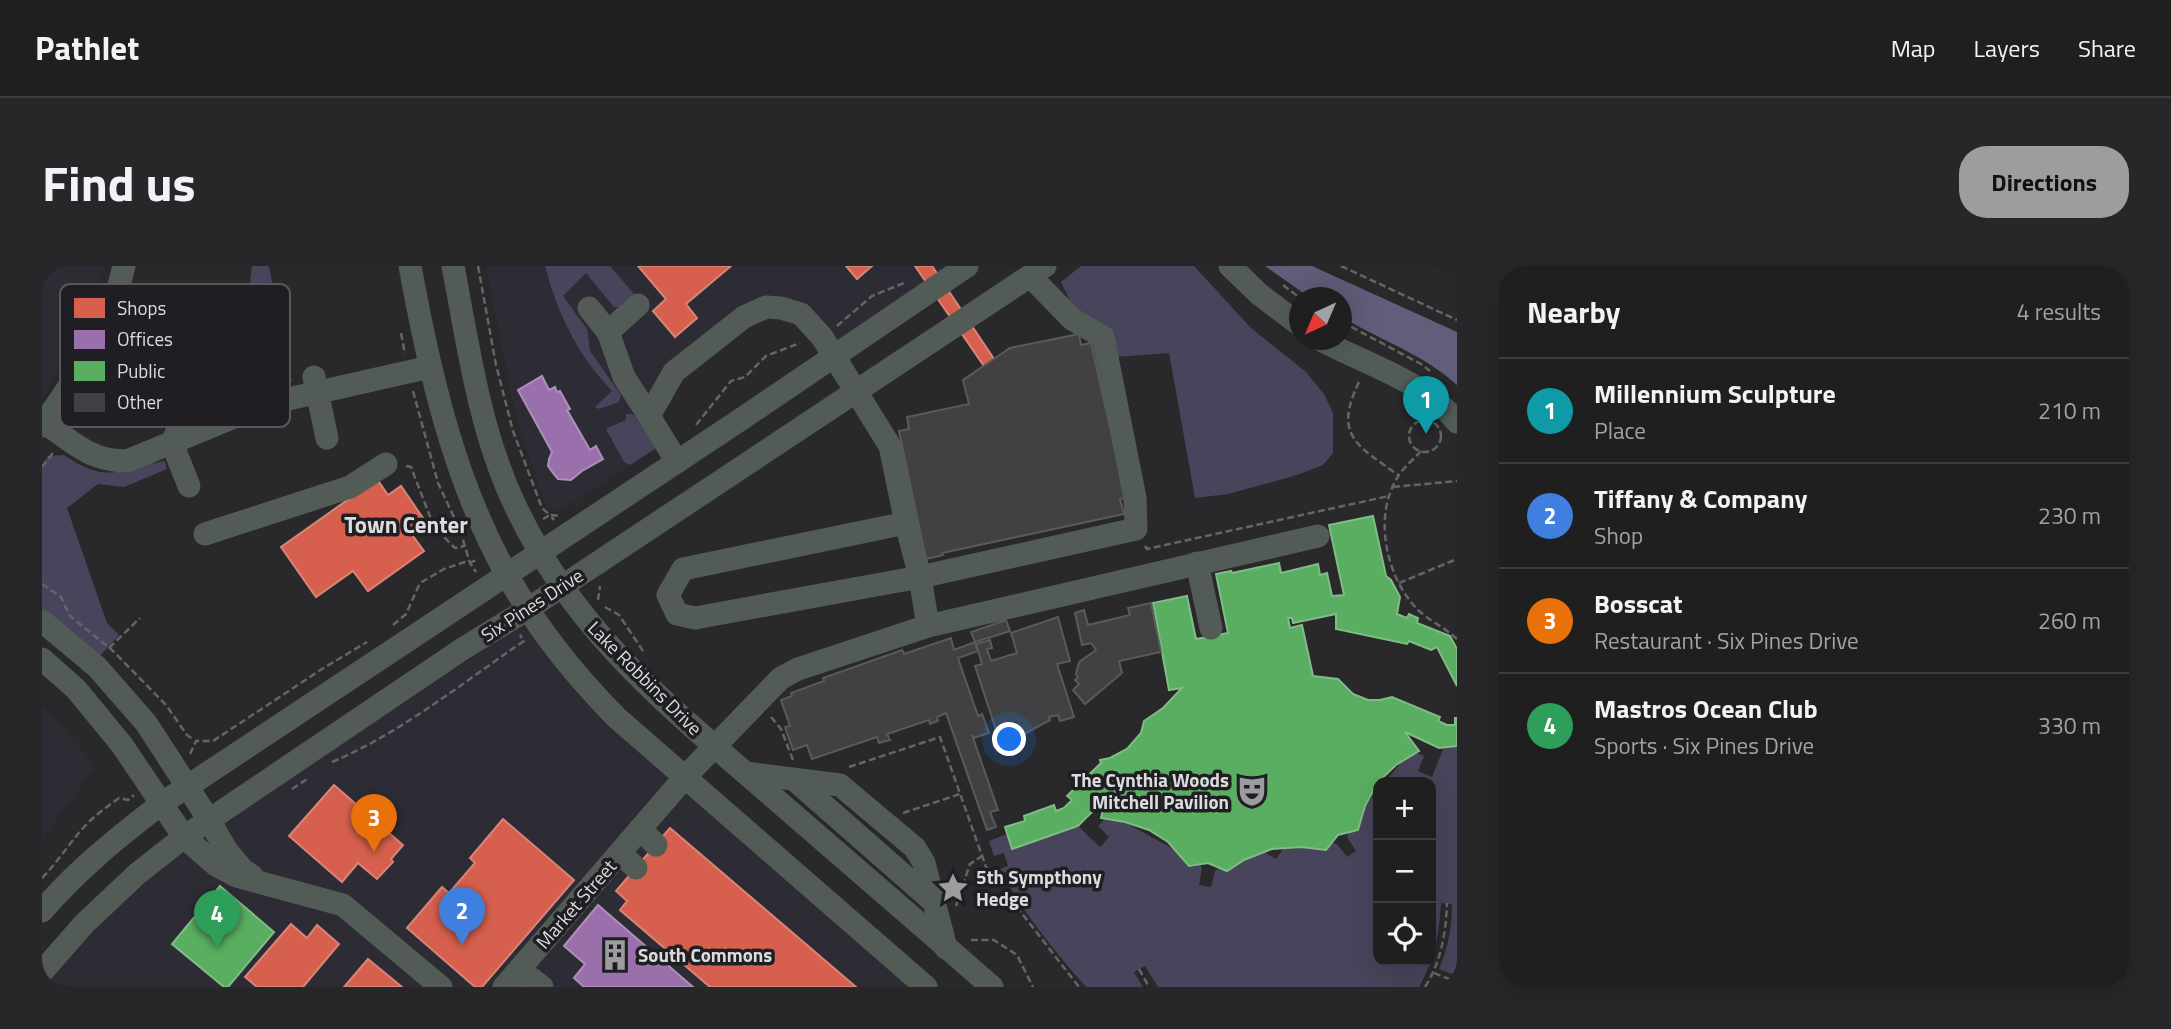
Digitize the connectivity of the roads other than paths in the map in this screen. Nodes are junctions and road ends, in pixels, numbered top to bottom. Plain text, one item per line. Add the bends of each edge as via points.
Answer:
1 (124, 266) edge
2 (410, 266) edge
3 (453, 266) edge
4 (967, 266) edge
5 (1232, 268) edge
6 (1038, 271) edge
7 (119, 284) edge
8 (1055, 301) junction
9 (638, 305) dead end
10 (589, 308) dead end
11 (1289, 317) edge
12 (608, 332) junction
13 (1063, 337) dead end
14 (827, 346) junction
15 (1341, 350) edge
16 (430, 367) junction
17 (316, 385) junction
18 (856, 391) junction
19 (290, 395) edge
20 (60, 400) edge
21 (649, 415) junction
22 (1457, 422) edge
23 (43, 425) edge
24 (197, 427) edge
25 (176, 434) junction
26 (327, 438) dead end
27 (677, 462) junction
28 (386, 464) road end
29 (189, 486) dead end
30 (906, 523) junction
31 (205, 534) dead end
32 (1318, 536) dead end
33 (540, 553) junction
34 (1196, 563) junction
35 (506, 574) junction
36 (920, 577) junction
37 (561, 586) junction
38 (528, 609) junction
39 (42, 621) edge
40 (928, 626) junction
41 (1211, 628) dead end
42 (42, 659) edge
43 (716, 747) junction
44 (746, 773) junction
45 (685, 777) junction
46 (186, 786) junction
47 (155, 794) junction
48 (209, 820) junction
49 (184, 837) junction
50 (265, 885) junction
51 (42, 911) edge
52 (956, 944) junction
53 (42, 972) edge
54 (535, 974) edge
55 (442, 987) edge
56 (504, 987) edge
57 (926, 987) edge
58 (992, 987) edge

1 - 7 street
2 - 16 street
3 - 33 street, Lake Robbins Drive via 482,411 501,472
4 - 14 street, Six Pines Drive
5 - 11 street
6 - 8 street
6 - 18 street, Six Pines Drive
8 - 13 street
8 - 36 street via 1072,319 1103,337 1135,498 1136,529
9 - 12 street
10 - 12 street
12 - 21 street via 624,377
14 - 18 street
14 - 21 street via 801,314 766,307 744,317 674,372
14 - 27 street, Six Pines Drive
15 - 22 street via 1424,393
16 - 17 street via 362,374
16 - 35 street via 457,459
17 - 19 street
17 - 26 street
18 - 30 street via 890,446
18 - 37 street, Six Pines Drive
20 - 23 street
21 - 27 street
23 - 25 street via 91,455 127,461
24 - 25 street
25 - 29 street
27 - 33 street, Six Pines Drive via 562,526
28 - 31 street via 350,487
30 - 36 street
30 - 36 street via 683,569 668,595 677,614 695,618
32 - 34 street, Market Street
33 - 35 street, Six Pines Drive
33 - 37 street, Lake Robbins Drive
34 - 40 street, Market Street
34 - 41 street
35 - 38 street
35 - 46 street, Six Pines Drive
36 - 40 street
37 - 38 street, Six Pines Drive
37 - 43 street, Lake Robbins Drive via 618,656
38 - 45 street via 584,684
38 - 48 street, Six Pines Drive
39 - 46 street via 97,667 146,723
40 - 43 street, Market Street via 790,673 772,685
42 - 47 street via 76,688
43 - 44 street, Lake Robbins Drive
43 - 45 street, Market Street
44 - 52 street, Lake Robbins Drive
44 - 52 street via 796,774 840,785 915,848 945,906
45 - 54 street, Market Street via 648,837
45 - 57 street
46 - 47 street, Six Pines Drive
46 - 48 street
47 - 49 street
47 - 51 street, Six Pines Drive
48 - 49 street, Six Pines Drive
48 - 50 street via 243,870
49 - 50 street via 216,865
49 - 53 street, Six Pines Drive via 128,882
50 - 55 street via 343,905
52 - 58 street, Lake Robbins Drive
54 - 56 street, Market Street

